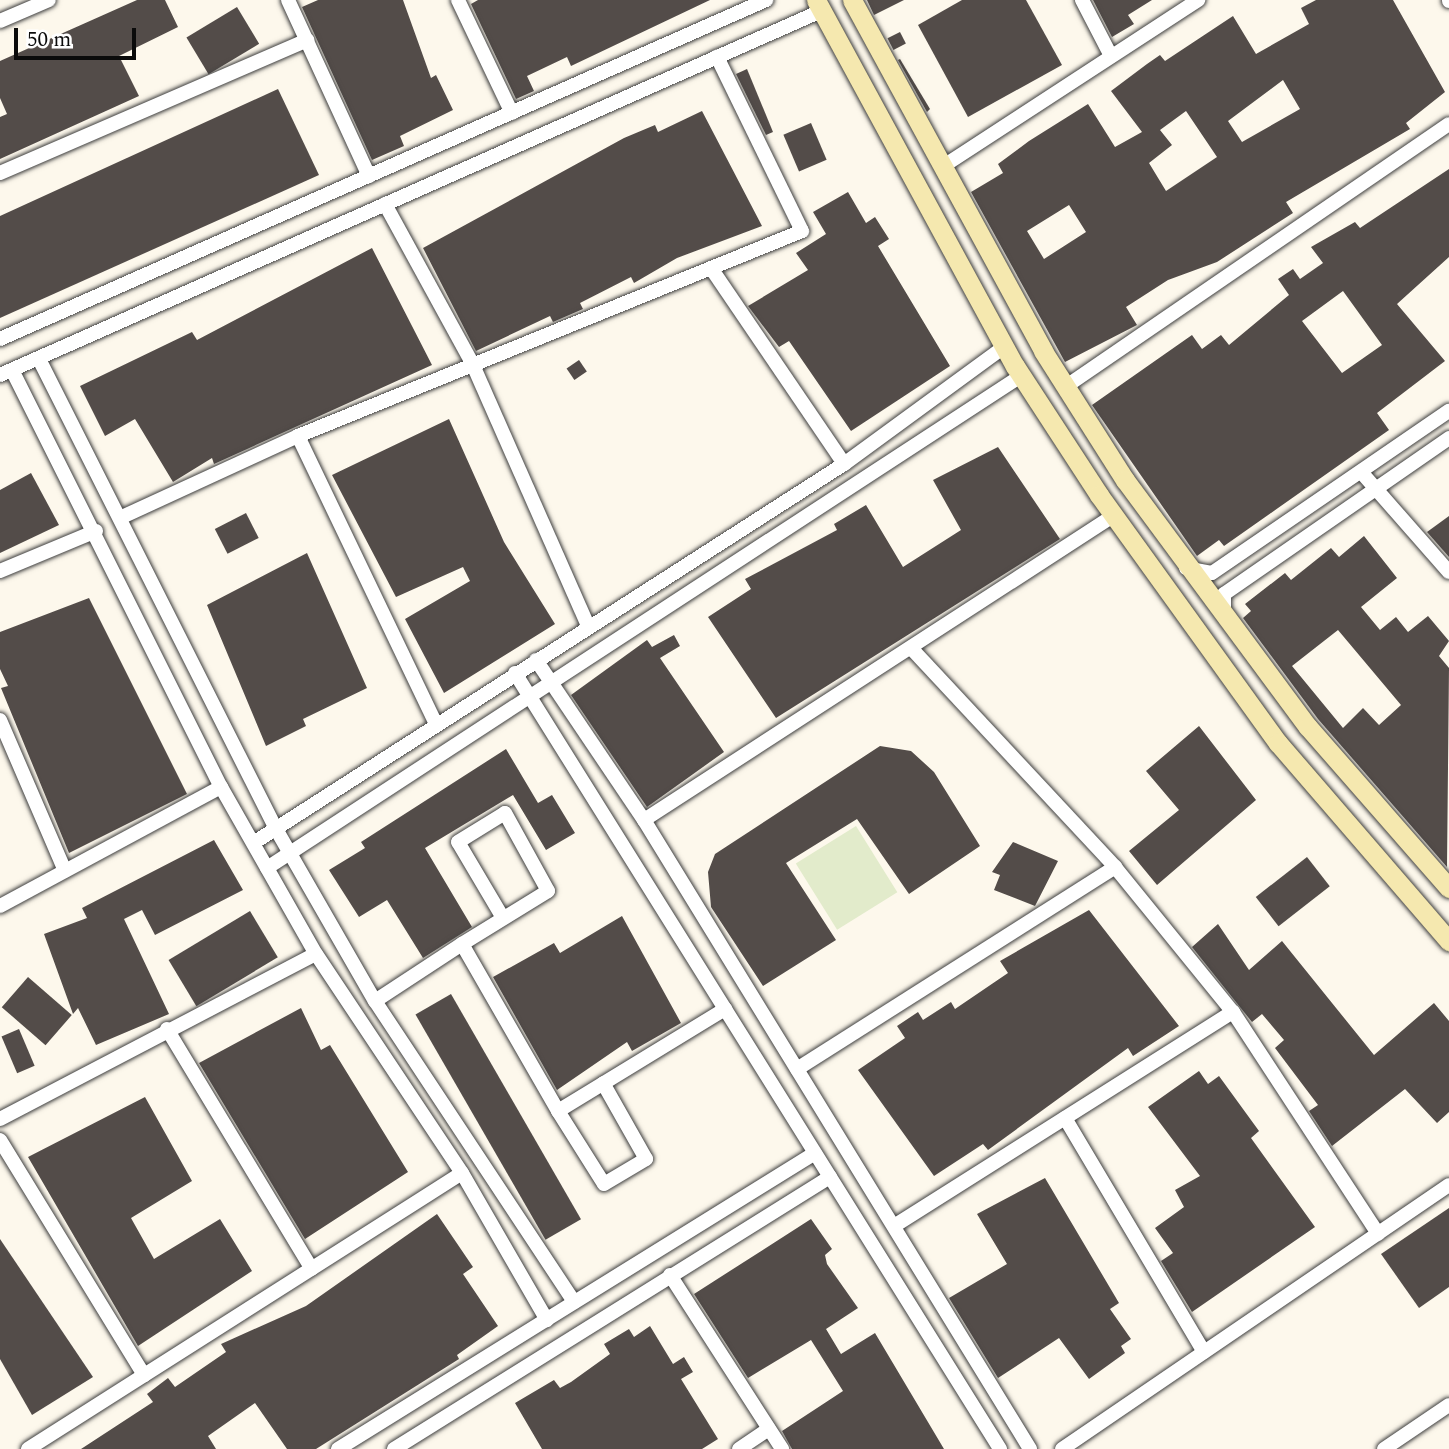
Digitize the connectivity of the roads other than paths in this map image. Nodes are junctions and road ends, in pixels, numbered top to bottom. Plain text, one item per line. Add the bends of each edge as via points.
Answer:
1 (49, 0) edge
2 (288, 0) edge
3 (458, 0) edge
4 (766, 0) edge
5 (852, 0) edge
6 (1082, 0) edge
7 (1198, 0) edge
8 (818, 5) edge
9 (0, 21) edge
10 (307, 40) junction
11 (1111, 56) junction
12 (717, 57) junction
13 (512, 113) junction
14 (1449, 124) edge
15 (942, 167) junction
16 (0, 173) edge
17 (369, 176) junction
18 (385, 204) junction
19 (711, 268) junction
20 (0, 339) edge
21 (1004, 347) junction
22 (39, 359) junction
23 (473, 365) junction
24 (6, 372) edge
25 (1021, 376) junction
26 (1065, 387) junction
27 (1449, 411) edge
28 (298, 436) junction
29 (1449, 438) edge
30 (844, 464) junction
31 (1362, 472) junction
32 (1376, 488) junction
33 (1113, 516) junction
34 (122, 517) junction
35 (96, 531) junction
36 (1186, 568) junction
37 (0, 571) edge
38 (1449, 572) edge
39 (1224, 621) junction
40 (588, 626) junction
41 (911, 648) junction
42 (536, 660) junction
43 (515, 673) junction
44 (553, 684) junction
45 (532, 697) junction
46 (0, 720) edge
47 (435, 722) junction
48 (221, 787) junction
49 (644, 820) junction
50 (276, 830) junction
51 (255, 842) junction
52 (291, 853) junction
53 (1115, 867) junction
54 (267, 868) junction
55 (65, 871) junction
56 (1449, 888) edge
57 (0, 906) edge
58 (503, 918) junction
59 (1449, 941) edge
60 (462, 944) junction
61 (316, 954) junction
62 (375, 1001) junction
63 (725, 1009) junction
64 (1233, 1012) junction
65 (167, 1029) junction
66 (797, 1069) junction
67 (603, 1083) junction
68 (558, 1111) junction
69 (1065, 1118) junction
70 (0, 1119) edge
71 (0, 1140) edge
72 (815, 1153) junction
73 (462, 1173) junction
74 (830, 1177) junction
75 (1449, 1185) edge
76 (894, 1226) junction
77 (1378, 1234) junction
78 (312, 1269) junction
79 (670, 1275) junction
80 (575, 1302) junction
81 (547, 1320) junction
82 (1204, 1352) junction
83 (144, 1376) junction
84 (1449, 1405) edge
85 (769, 1429) junction
86 (28, 1449) edge
87 (338, 1449) edge
88 (394, 1449) edge
89 (739, 1449) edge
90 (782, 1449) edge
91 (1000, 1449) edge
92 (1030, 1449) edge
93 (1062, 1449) edge
94 (1384, 1449) edge

1 - 9 street
2 - 10 street
3 - 13 street
4 - 13 street
5 - 15 main road
6 - 11 street
7 - 11 street
8 - 12 street
8 - 21 main road
10 - 16 street
10 - 17 street
11 - 15 street
12 - 18 street
12 - 19 street via 802,231
13 - 17 street
14 - 26 street
15 - 26 main road
17 - 20 street
18 - 22 street
18 - 23 street
19 - 23 street
19 - 30 street
21 - 25 main road
21 - 30 street
22 - 24 street
22 - 34 street
23 - 28 street
23 - 40 street
24 - 35 street
25 - 33 main road
25 - 44 street
26 - 36 main road
27 - 31 street
28 - 34 street
28 - 47 street
29 - 32 street
30 - 40 street
31 - 32 street
31 - 36 street via 1212,573
32 - 38 street
32 - 39 street via 1224,594
33 - 41 street
33 - 59 main road via 1278,743
34 - 50 street
35 - 37 street
35 - 48 street
36 - 39 main road
39 - 56 main road
40 - 42 street
41 - 49 street
41 - 53 street
42 - 43 street
42 - 44 street
43 - 45 street
43 - 47 street
44 - 45 street
44 - 49 street
45 - 52 street
45 - 63 street
46 - 55 street
47 - 50 street
48 - 51 street
48 - 55 street
49 - 66 street
50 - 51 street
50 - 52 street
51 - 54 street
52 - 54 street
52 - 62 street
53 - 64 street
53 - 66 street
54 - 61 street
55 - 57 street
58 - 58 street via 548,891 505,813 458,842
58 - 60 street
60 - 62 street
60 - 68 street
61 - 65 street
61 - 73 street
62 - 80 street
63 - 67 street
63 - 72 street
64 - 69 street
64 - 77 street
65 - 70 street
65 - 78 street
66 - 76 street
67 - 68 street
67 - 68 street via 646,1159 604,1184
69 - 76 street
69 - 82 street
71 - 83 street
72 - 74 street
72 - 80 street
73 - 78 street
73 - 81 street
74 - 79 street
74 - 91 street
75 - 77 street
76 - 92 street
77 - 82 street
78 - 83 street
79 - 85 street
79 - 88 street
80 - 81 street
81 - 87 street
82 - 93 street
83 - 86 street
84 - 94 street
85 - 89 street
85 - 90 street

